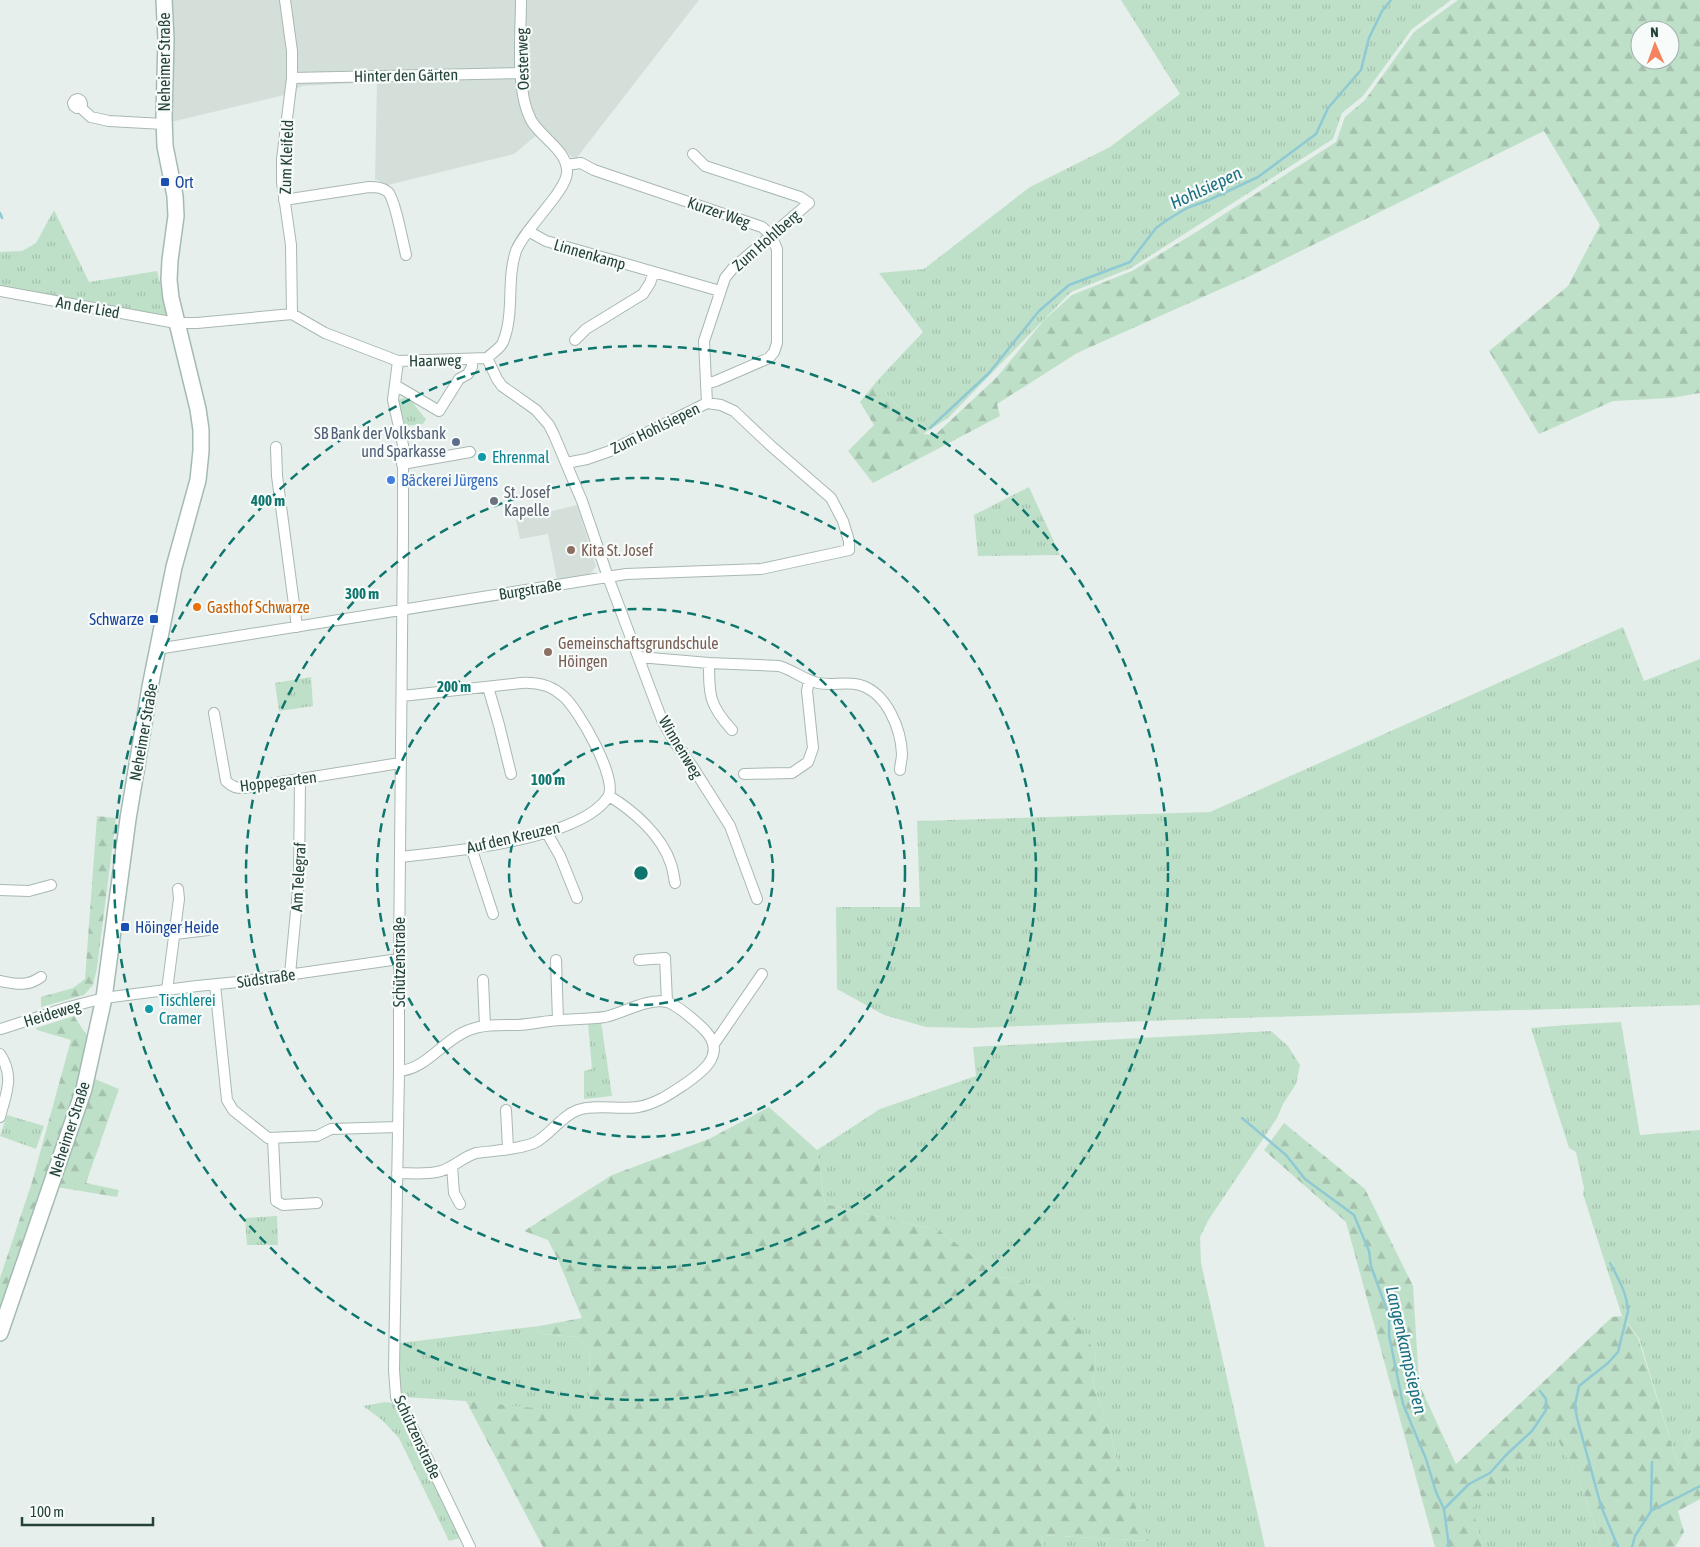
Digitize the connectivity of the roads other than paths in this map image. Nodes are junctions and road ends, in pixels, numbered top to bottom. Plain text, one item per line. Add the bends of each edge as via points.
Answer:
1 (164, 0) edge
2 (285, 0) edge
3 (521, 0) edge
4 (521, 73) junction
5 (292, 78) junction
6 (80, 107) dead end
7 (164, 124) junction
8 (693, 154) dead end
9 (566, 165) junction
10 (284, 200) junction
11 (528, 231) junction
12 (771, 235) junction
13 (406, 256) dead end
14 (654, 272) junction
15 (0, 291) edge
16 (720, 291) junction
17 (292, 314) junction
18 (176, 323) junction
19 (576, 340) dead end
20 (488, 358) junction
21 (472, 359) junction
22 (398, 361) junction
23 (706, 384) junction
24 (395, 385) junction
25 (707, 403) junction
26 (276, 447) dead end
27 (470, 452) dead end
28 (566, 463) junction
29 (402, 464) junction
30 (831, 498) joint
31 (608, 577) junction
32 (402, 610) junction
33 (297, 627) junction
34 (157, 648) junction
35 (639, 657) junction
36 (708, 663) junction
37 (809, 681) junction
38 (488, 687) junction
39 (402, 696) junction
40 (214, 713) dead end
41 (732, 730) dead end
42 (400, 763) junction
43 (900, 770) dead end
44 (511, 774) dead end
45 (744, 774) dead end
46 (300, 779) junction
47 (609, 796) junction
48 (547, 833) junction
49 (472, 847) junction
50 (400, 857) junction
51 (675, 883) dead end
52 (51, 885) dead end
53 (178, 889) dead end
54 (0, 890) edge
55 (577, 898) dead end
56 (758, 899) dead end
57 (493, 914) dead end
58 (208, 930) dead end
59 (175, 934) junction
60 (399, 959) junction
61 (556, 960) dead end
62 (639, 960) dead end
63 (290, 974) junction
64 (762, 974) dead end
65 (41, 976) dead end
66 (483, 980) dead end
67 (0, 981) edge
68 (216, 984) junction
69 (167, 990) junction
70 (104, 998) junction
71 (667, 1002) junction
72 (558, 1020) junction
73 (485, 1026) junction
74 (0, 1029) edge
75 (0, 1039) edge
76 (714, 1044) junction
77 (0, 1054) edge
78 (399, 1071) junction
79 (506, 1110) dead end
80 (0, 1117) edge
81 (398, 1127) junction
82 (272, 1138) junction
83 (508, 1148) junction
84 (452, 1166) junction
85 (397, 1174) junction
86 (317, 1203) dead end
87 (460, 1204) dead end
88 (0, 1333) edge
89 (470, 1547) edge

1 - 7 main road, Neheimer Straße
2 - 5 street, Zum Kleifeld
3 - 4 street, Oesterweg
4 - 5 street, Hinter den Gärten
4 - 9 street, Oesterweg via 524,99 532,122 563,157
5 - 10 street, Zum Kleifeld via 282,159
6 - 7 street, Neheimer Straße via 91,117 109,122
7 - 18 main road, Neheimer Straße via 176,205 169,280
8 - 12 street, Zum Hohlberg via 705,166 810,203
9 - 11 street via 563,185
9 - 12 street, Kurzer Weg via 581,163 762,227
10 - 13 street via 369,187 382,188 391,196
10 - 17 street, Zum Kleifeld via 291,245
11 - 14 street, Linnenkamp via 546,241
11 - 20 street via 513,260 503,343
12 - 16 street, Zum Hohlberg via 728,272
12 - 23 street, Kurzer Weg via 777,249 777,343 774,352 769,358
14 - 16 street, Linnenkamp
14 - 19 street via 643,294 586,329
15 - 18 street, An der Lied
16 - 23 street, Zum Hohlberg via 704,341
17 - 18 street
17 - 22 street, Haarweg via 325,333
18 - 34 main road, Neheimer Straße via 198,408 201,451 196,487 174,567
20 - 21 street, Haarweg
20 - 28 street, Winnenweg via 502,386 536,410 549,425
21 - 22 street, Haarweg
21 - 24 street via 468,374 459,379 439,412
22 - 24 street, Schützenstraße
23 - 25 street, Zum Hohlberg
24 - 29 street, Schützenstraße via 393,400 403,444
25 - 28 street, Zum Hohlsiepen via 610,451
25 - 30 street, Zum Hohlsiepen via 734,410
26 - 33 street
27 - 29 street
28 - 31 street, Winnenweg
29 - 32 street, Schützenstraße
30 - 31 street, Burgstraße via 843,521 849,550 761,569
31 - 32 street, Burgstraße
31 - 35 street, Winnenweg
32 - 33 street, Burgstraße
32 - 39 street, Schützenstraße
33 - 34 street, Burgstraße
34 - 70 main road, Neheimer Straße via 128,816
35 - 36 street
35 - 56 street, Winnenweg via 668,731 730,826
36 - 37 street via 779,666
36 - 41 street via 711,701
37 - 43 street via 855,684 877,695 897,729 902,754
37 - 45 street via 807,691 813,748 808,762 792,772
38 - 39 street
38 - 44 street
38 - 47 street via 539,683 563,695 579,714 598,752 609,781
39 - 42 street, Schützenstraße
40 - 46 street, Hoppegarten via 224,774 231,786 244,788
42 - 46 street, Hoppegarten
42 - 50 street, Schützenstraße
46 - 63 street, Am Telegraf via 299,880
47 - 48 street, Auf den Kreuzen via 590,814
47 - 51 street via 642,822 661,844 671,863
48 - 49 street, Auf den Kreuzen
48 - 55 street
49 - 50 street, Auf den Kreuzen
49 - 57 street
50 - 60 street, Schützenstraße
52 - 54 street via 29,890
53 - 59 street
58 - 59 street
59 - 69 street
60 - 63 street, Südstraße
60 - 78 street, Schützenstraße
61 - 72 street
62 - 71 street via 665,958
63 - 68 street, Südstraße
64 - 76 street
65 - 67 street via 32,983
66 - 73 street
68 - 69 street, Südstraße
68 - 82 street via 227,1100 233,1110
69 - 70 street, Südstraße
70 - 74 street, Heideweg
70 - 88 main road, Neheimer Straße via 84,1089
71 - 72 street via 648,1003 607,1016
71 - 76 street via 707,1032
72 - 73 street
73 - 78 street via 462,1033 416,1067
74 - 75 street, Heideweg
76 - 83 street via 713,1057 701,1074 664,1098 636,1108 579,1110 568,1115 537,1141
77 - 80 street via 9,1077
78 - 81 street, Schützenstraße
79 - 83 street
81 - 82 street via 331,1129 317,1136
81 - 85 street, Schützenstraße
82 - 86 street via 276,1201 283,1205
83 - 84 street via 468,1155
84 - 85 street via 430,1173
84 - 87 street via 454,1193
85 - 89 street, Schützenstraße via 396,1397

